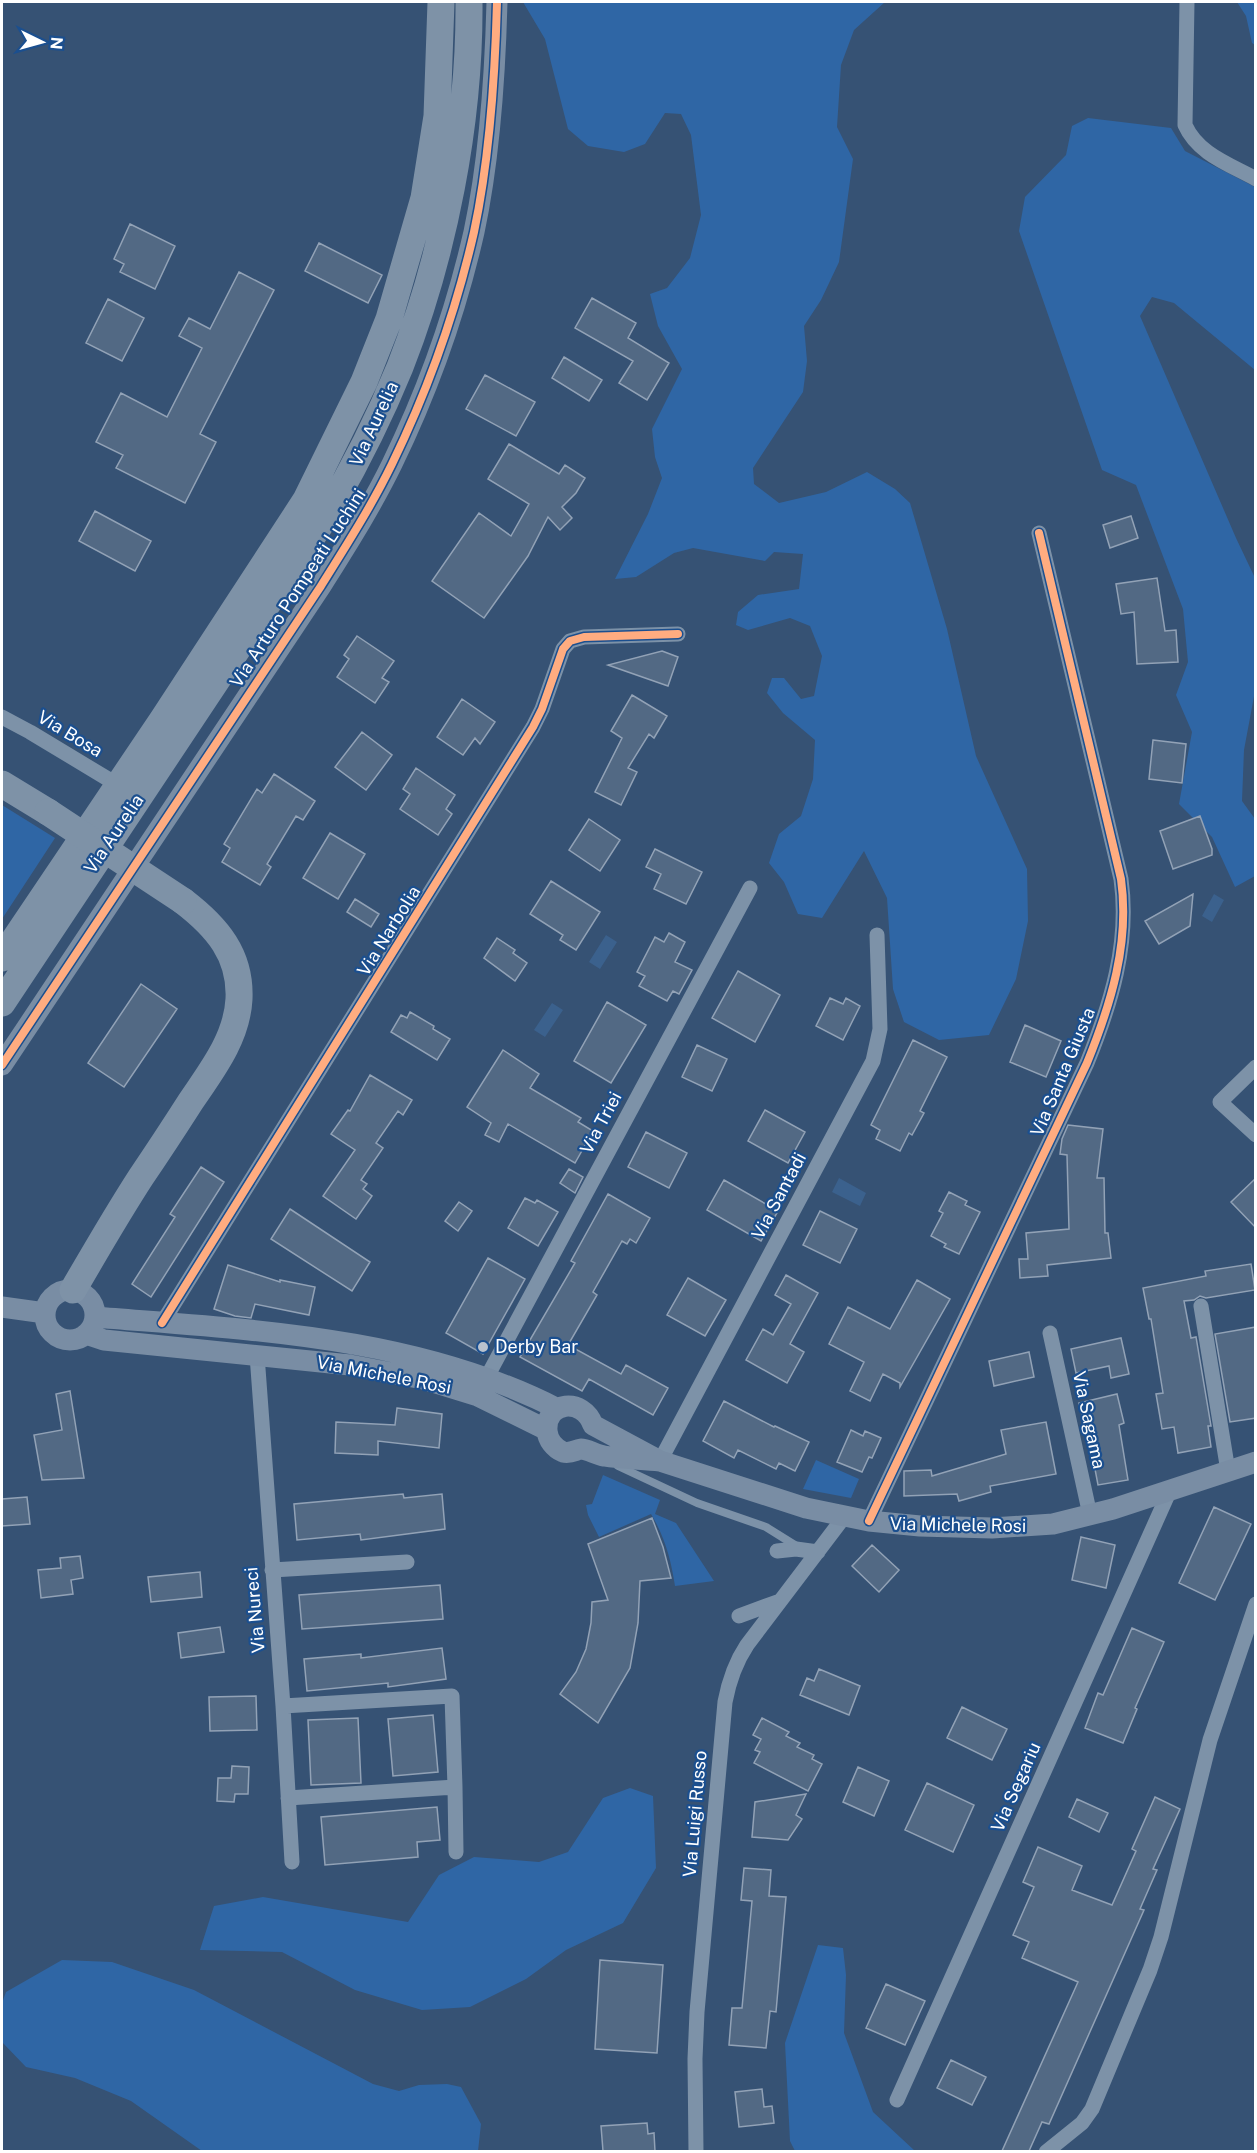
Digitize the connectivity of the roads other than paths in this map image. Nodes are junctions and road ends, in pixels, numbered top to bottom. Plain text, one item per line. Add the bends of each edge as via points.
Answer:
1 (441, 2) edge
2 (469, 2) edge
3 (497, 2) edge
4 (1187, 2) edge
5 (1256, 179) edge
6 (1040, 533) dead end
7 (678, 634) dead end
8 (2, 717) edge
9 (2, 784) edge
10 (118, 785) junction
11 (750, 888) dead end
12 (877, 935) dead end
13 (2, 955) edge
14 (2, 1003) edge
15 (2, 1065) edge
16 (1256, 1067) edge
17 (1256, 1135) edge
18 (73, 1290) junction
19 (1201, 1306) dead end
20 (2, 1307) edge
21 (45, 1312) junction
22 (162, 1323) junction
23 (90, 1326) junction
24 (1050, 1333) dead end
25 (257, 1355) junction
26 (487, 1377) junction
27 (558, 1409) junction
28 (593, 1425) junction
29 (547, 1430) junction
30 (588, 1451) junction
31 (660, 1461) junction
32 (1256, 1462) edge
33 (1228, 1471) junction
34 (1170, 1490) junction
35 (1090, 1515) junction
36 (844, 1517) junction
37 (869, 1521) junction
38 (801, 1550) junction
39 (777, 1551) dead end
40 (818, 1552) junction
41 (407, 1563) dead end
42 (272, 1570) junction
43 (780, 1601) junction
44 (1256, 1604) edge
45 (739, 1616) dead end
46 (283, 1706) junction
47 (455, 1787) junction
48 (288, 1798) junction
49 (456, 1852) dead end
50 (292, 1862) dead end
51 (897, 2100) dead end
52 (696, 2151) edge
53 (1046, 2151) edge

1 - 10 highway, Via Aurelia via 437,116 424,198 389,320 364,382 306,500
2 - 14 highway, Via Aurelia via 459,137 441,234 418,317 376,422 322,522
3 - 15 street, Via Arturo Pompeati Luchini via 494,91 474,232 435,361 392,464 321,586
4 - 5 street via 1185,125 1203,151
6 - 37 street, Via Santa Giusta via 1121,879 1121,952 1111,996 1087,1063
7 - 22 street, Via Narbolia via 584,637 570,641 563,649 533,727
8 - 10 street, Via Bosa
9 - 18 highway, bridge via 183,902 217,931 236,969 239,991 235,1026 219,1058 112,1222
10 - 13 highway, Via Aurelia
11 - 26 street, Via Triei
12 - 31 street, Via Santadi via 880,1029 873,1061
16 - 17 street via 1220,1102
18 - 21 street via 57,1293
18 - 23 street via 92,1302
19 - 33 street
20 - 21 street
21 - 23 street via 49,1329 71,1340 79,1338
22 - 23 street, Via Michele Rosi
22 - 26 street, Via Michele Rosi via 350,1345 426,1359
23 - 25 street, Via Michele Rosi via 104,1340
24 - 35 street, Via Sagama
25 - 29 street, Via Michele Rosi via 350,1365 423,1379 478,1396
25 - 42 street, Via Nureci
26 - 27 street, Via Michele Rosi
27 - 28 street, Via Michele Rosi via 580,1408
27 - 29 street via 549,1418
28 - 30 street
28 - 31 street, Via Michele Rosi
29 - 30 street, Via Michele Rosi via 551,1443 562,1451
30 - 31 street, Via Michele Rosi
30 - 38 lane via 697,1503 766,1527
31 - 36 street, Via Michele Rosi
32 - 33 street, Via Michele Rosi
33 - 34 street, Via Michele Rosi
34 - 35 street, Via Michele Rosi
34 - 51 street, Via Segariu
35 - 37 street, Via Michele Rosi via 1053,1524 993,1528
36 - 37 street, Via Michele Rosi
36 - 40 street, Via Luigi Russo
38 - 39 street
38 - 40 street
40 - 43 street, Via Luigi Russo
41 - 42 street
42 - 46 street, Via Nureci
43 - 45 street
43 - 52 street, Via Luigi Russo via 737,1661 725,1702 697,2001
44 - 53 street via 1210,1740 1168,1915 1150,1970 1092,2109 1082,2123
46 - 47 street via 452,1696
46 - 48 street, Via Nureci
47 - 48 street
47 - 49 street
48 - 50 street, Via Nureci

